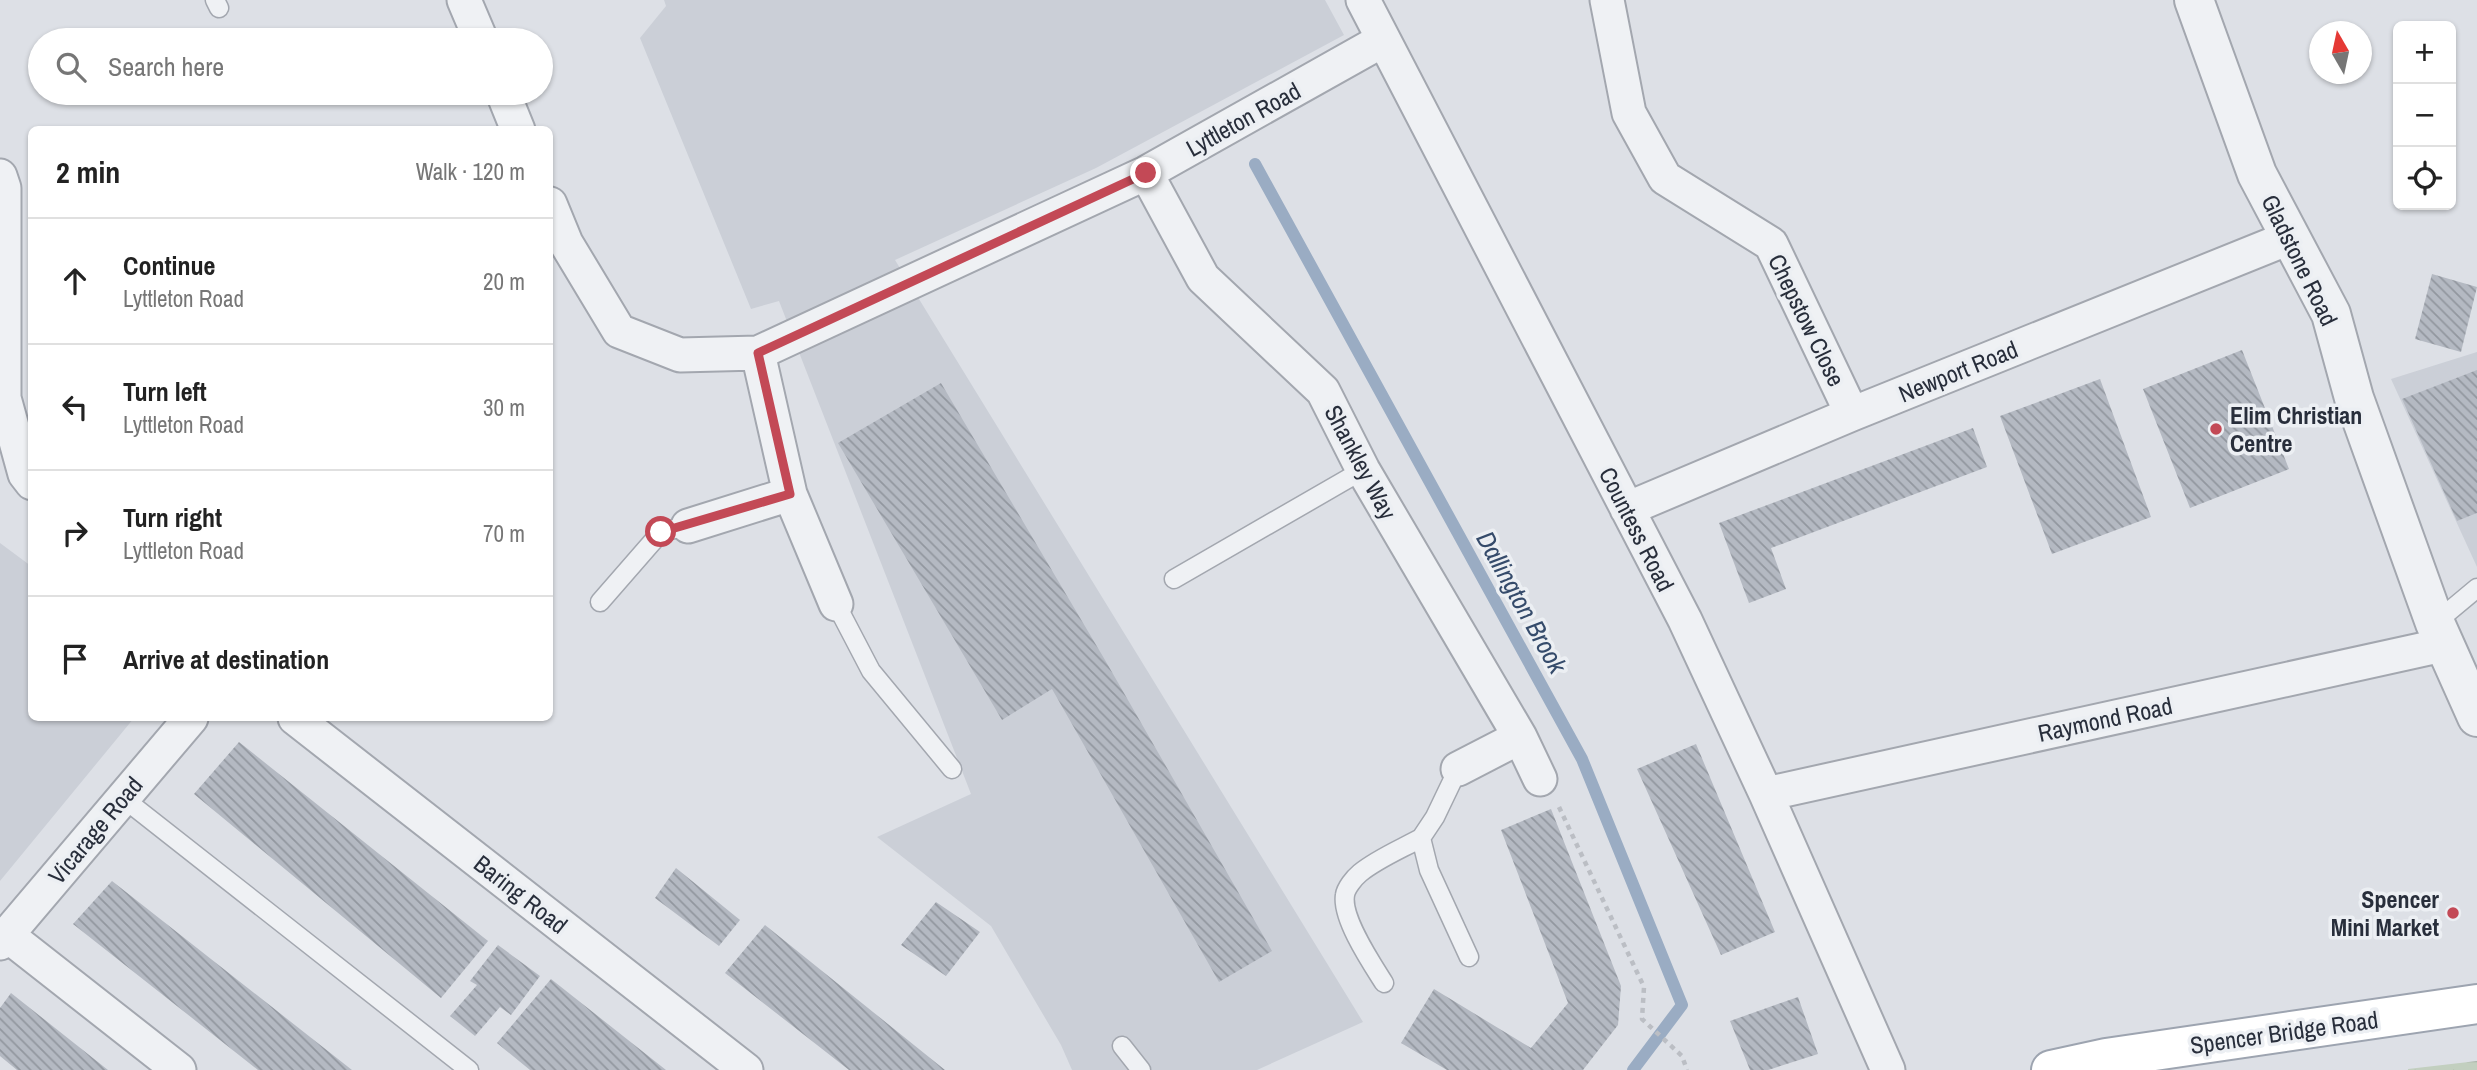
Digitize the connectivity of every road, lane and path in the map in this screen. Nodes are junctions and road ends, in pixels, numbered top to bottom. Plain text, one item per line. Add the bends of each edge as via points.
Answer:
1 (464, 0) edge
2 (1363, 0) edge
3 (1607, 0) edge
4 (2194, 0) edge
5 (476, 28) edge
6 (1383, 40) junction
7 (508, 105) edge
8 (516, 126) edge
9 (1146, 173) junction
10 (0, 176) edge
11 (553, 211) edge
12 (2291, 237) junction
13 (758, 353) junction
14 (2, 399) edge
15 (1852, 414) junction
16 (1363, 470) junction
17 (28, 477) edge
18 (790, 494) junction
19 (1627, 509) junction
20 (688, 526) joint
21 (1174, 579) dead end
22 (2477, 588) edge
23 (600, 602) dead end
24 (836, 604) joint
25 (2439, 634) junction
26 (2477, 717) edge
27 (188, 721) edge
28 (299, 721) edge
29 (1520, 737) junction
30 (952, 769) dead end
31 (1458, 769) joint
32 (1540, 779) joint
33 (1766, 794) junction
34 (123, 798) junction
35 (1421, 838) junction
36 (3, 939) edge
37 (1469, 957) dead end
38 (1384, 983) dead end
39 (2477, 1004) edge
40 (1122, 1046) dead end
41 (179, 1070) edge
42 (469, 1070) edge
43 (746, 1070) edge
44 (1140, 1070) edge
45 (1687, 1070) edge
46 (1888, 1070) edge
47 (2051, 1070) edge

1 - 5 street
2 - 6 street, Countess Road
3 - 15 street, Chepstow Close via 1629,113 1665,177 1771,244
4 - 12 street, Gladstone Road via 2257,174
6 - 9 street, Lyttleton Road
6 - 19 street, Countess Road
7 - 8 street
9 - 13 street, Lyttleton Road
9 - 16 street, Shankley Way via 1203,278 1323,391
10 - 14 street via 4,188
11 - 13 street, Lyttleton Road via 566,243 619,331 680,355
12 - 15 street, Newport Road
12 - 25 street, Gladstone Road via 2331,314 2354,398
13 - 18 street
14 - 17 street
15 - 19 street, Newport Road
16 - 21 lane
16 - 29 street, Shankley Way
18 - 20 street
18 - 24 street
19 - 33 street, Countess Road
20 - 23 lane via 661,532
22 - 25 lane
24 - 30 lane via 871,671
25 - 26 street, Gladstone Road
25 - 33 street, Raymond Road
27 - 34 street, Vicarage Road
28 - 43 street, Baring Road
29 - 31 street
29 - 32 street, Shankley Way
31 - 35 lane
32 - 45 path via 1550,788 1644,987 1642,1019 1682,1056
33 - 46 street, Countess Road
34 - 36 street, Vicarage Road
34 - 42 lane
35 - 37 lane via 1429,870
35 - 38 lane via 1360,873 1345,895 1359,942
36 - 41 street
39 - 47 main road, Spencer Bridge Road
40 - 44 lane

